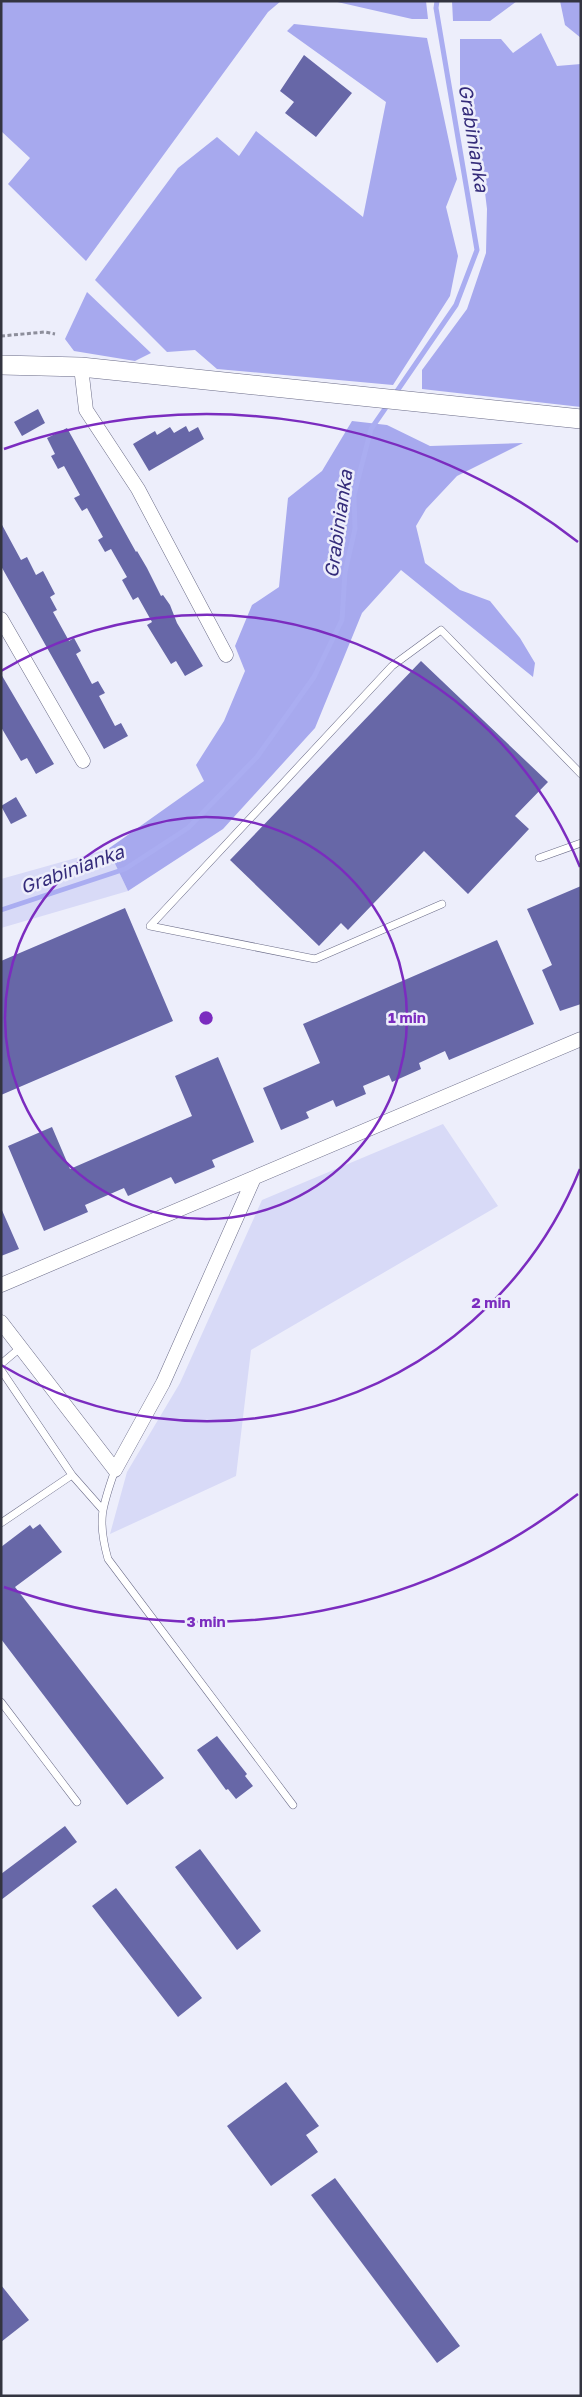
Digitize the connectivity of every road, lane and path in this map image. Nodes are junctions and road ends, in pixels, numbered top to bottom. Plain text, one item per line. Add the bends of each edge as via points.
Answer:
1 (55, 334) dead end
2 (1, 336) edge
3 (1, 365) edge
4 (81, 367) junction
5 (581, 419) edge
6 (1, 619) edge
7 (226, 655) dead end
8 (83, 761) dead end
9 (581, 774) edge
10 (581, 843) edge
11 (539, 858) dead end
12 (442, 904) dead end
13 (581, 1039) edge
14 (254, 1178) junction
15 (1, 1285) edge
16 (1, 1322) edge
17 (20, 1348) junction
18 (1, 1364) edge
19 (1, 1370) edge
20 (115, 1470) junction
21 (72, 1475) junction
22 (102, 1509) junction
23 (1, 1523) edge
24 (1, 1702) edge
25 (77, 1802) dead end
26 (293, 1805) dead end

1 - 2 path
3 - 4 street
4 - 5 street
4 - 7 street via 86,410 138,488
6 - 8 street
9 - 12 lane via 441,630 392,666 150,926 315,960
10 - 11 lane
13 - 14 street
14 - 15 street
14 - 20 street via 163,1383
16 - 17 street
17 - 18 lane
17 - 20 street
19 - 21 lane
20 - 22 lane
21 - 22 lane
21 - 23 lane
22 - 26 lane via 101,1534 108,1559
24 - 25 lane

